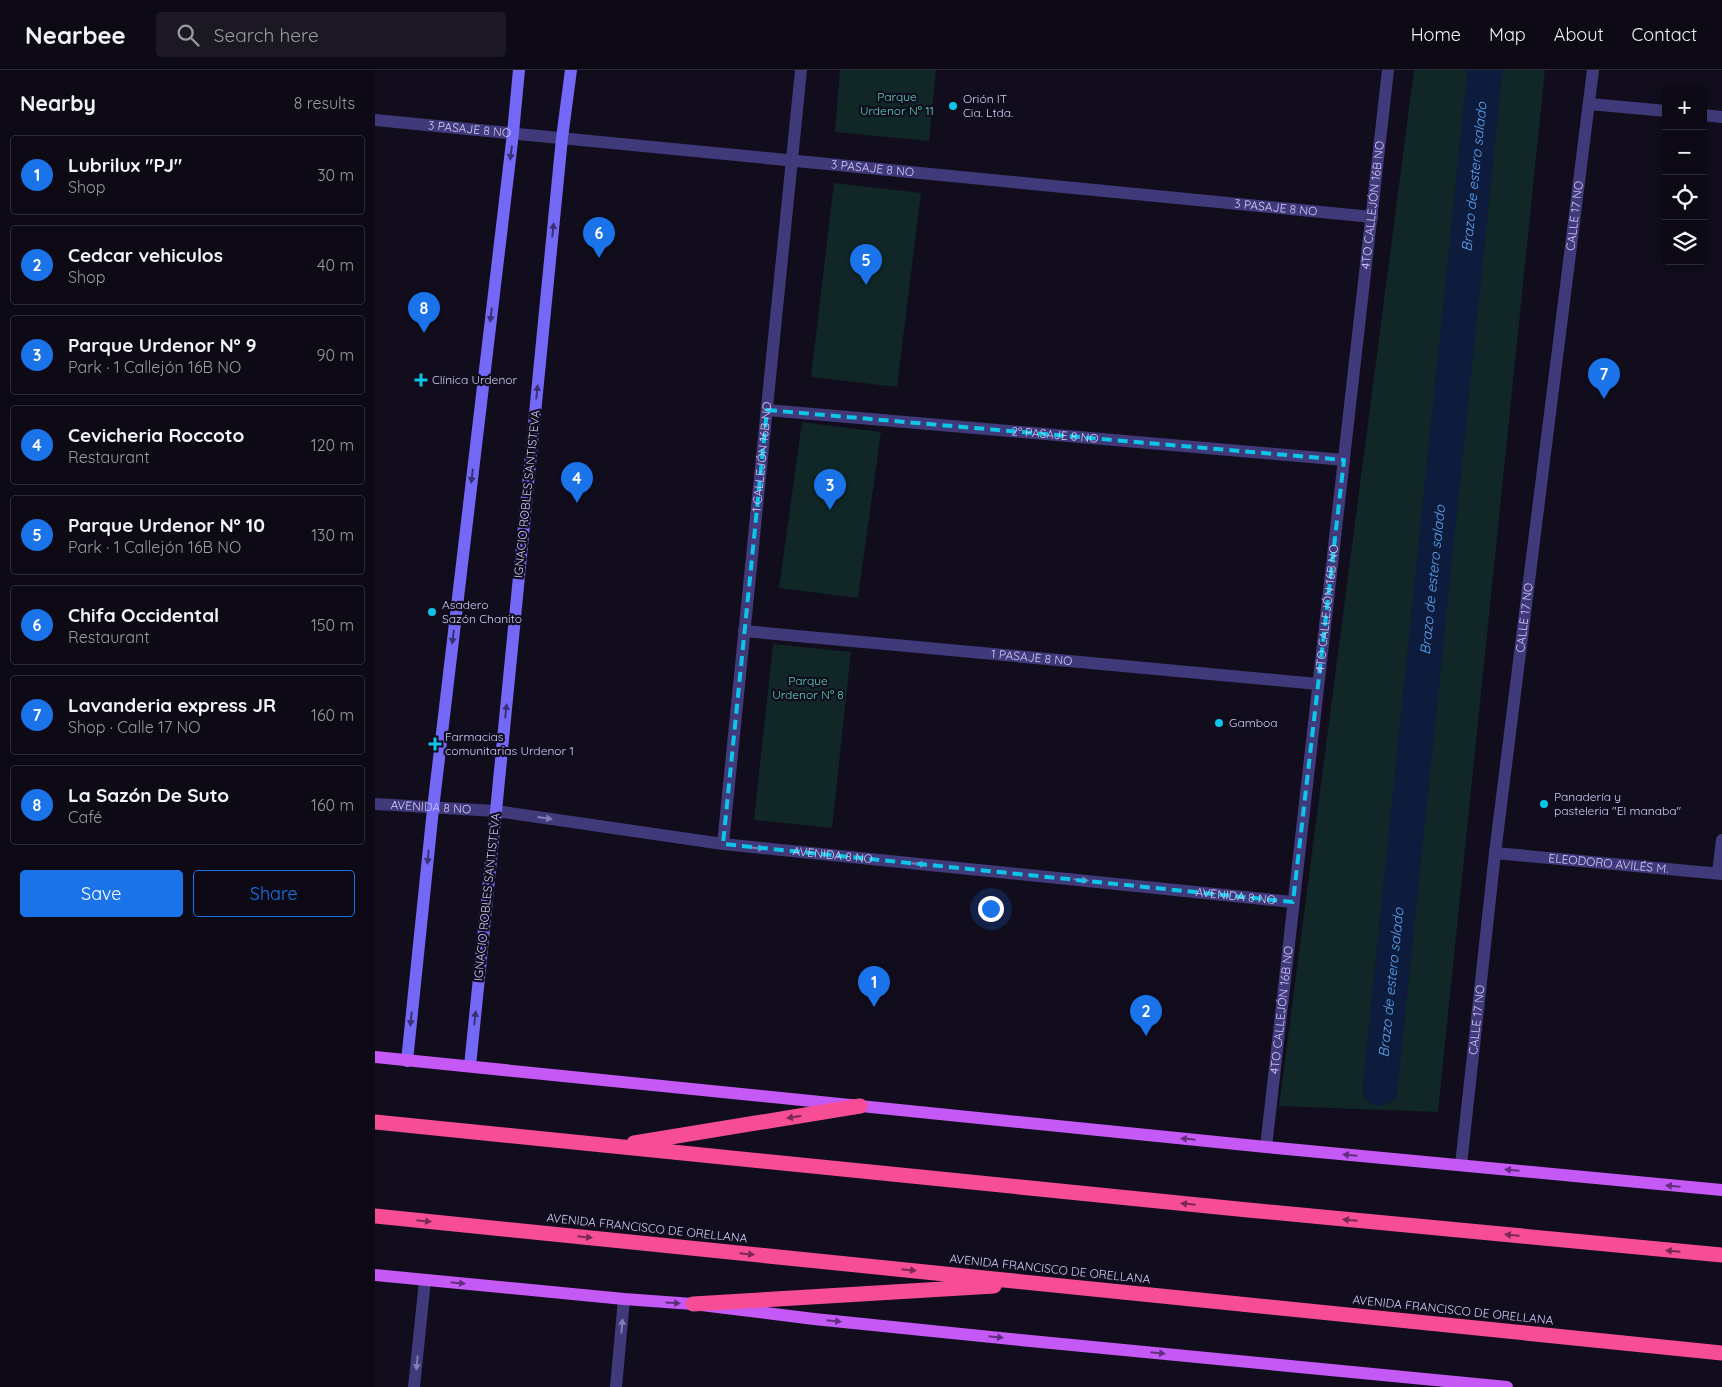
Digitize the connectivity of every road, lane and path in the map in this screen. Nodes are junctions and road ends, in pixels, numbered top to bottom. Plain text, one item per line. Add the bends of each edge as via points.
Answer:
1 (519, 70) edge
2 (571, 70) edge
3 (801, 70) edge
4 (1388, 70) edge
5 (1593, 70) edge
6 (1590, 104) junction
7 (1662, 112) edge
8 (1707, 115) edge
9 (1722, 117) edge
10 (375, 120) edge
11 (513, 133) junction
12 (562, 138) junction
13 (792, 160) junction
14 (1371, 217) junction
15 (767, 410) junction
16 (1344, 460) junction
17 (744, 631) junction
18 (1318, 684) junction
19 (375, 804) edge
20 (433, 809) junction
21 (496, 811) junction
22 (1722, 840) edge
23 (723, 844) junction
24 (1495, 853) junction
25 (1720, 874) edge
26 (1293, 902) junction
27 (375, 1057) edge
28 (407, 1060) junction
29 (469, 1066) junction
30 (860, 1106) junction
31 (375, 1122) edge
32 (613, 1146) junction
33 (1266, 1147) junction
34 (1461, 1165) junction
35 (1722, 1190) edge
36 (375, 1216) edge
37 (1722, 1255) edge
38 (375, 1275) edge
39 (425, 1280) junction
40 (1039, 1283) junction
41 (624, 1299) junction
42 (693, 1304) junction
43 (1722, 1353) edge
44 (1431, 1383) edge
45 (414, 1387) edge
46 (616, 1387) edge
47 (1507, 1387) edge

1 - 11 street
2 - 12 street, IGNACIO ROBLES SANTISTEVA
3 - 13 street, 1 CALLEJÓN 16B NO
4 - 14 street, 4TO CALLEJÓN 16B NO
5 - 6 street, CALLE 17 NO
6 - 7 street
6 - 24 street, CALLE 17 NO
8 - 9 street
10 - 11 street, 3 PASAJE 8 NO
11 - 12 street, 3 PASAJE 8 NO
11 -> 20 street
12 - 13 street, 3 PASAJE 8 NO
21 -> 12 street, IGNACIO ROBLES SANTISTEVA
13 - 14 street, 3 PASAJE 8 NO
13 - 15 street, 1 CALLEJÓN 16B NO
14 - 16 street, 4TO CALLEJÓN 16B NO
15 - 16 street, 2° PASAJE 8 NO
15 - 17 street, 1 CALLEJÓN 16B NO
16 - 18 street, 4TO CALLEJÓN 16B NO
17 - 18 street, 1 PASAJE 8 NO
17 - 23 street, 1 CALLEJÓN 16B NO
18 - 26 street, 4TO CALLEJÓN 16B NO
19 - 20 street, AVENIDA 8 NO
20 - 21 street, AVENIDA 8 NO
20 -> 28 street
21 -> 23 street, AVENIDA 8 NO
29 -> 21 street, IGNACIO ROBLES SANTISTEVA
22 - 25 street
23 -> 26 street, AVENIDA 8 NO
24 - 25 street, ELEODORO AVILÉS M.
24 - 34 street, CALLE 17 NO
26 - 33 street, 4TO CALLEJÓN 16B NO
27 - 28 main road
28 - 29 main road
29 - 30 main road
30 -> 32 highway
33 -> 30 main road
31 - 32 highway
37 -> 32 highway
34 -> 33 main road
35 -> 34 main road
36 -> 40 highway, AVENIDA FRANCISCO DE ORELLANA
38 - 39 main road
39 -> 41 main road
39 -> 45 street
40 - 42 highway
40 - 43 highway, AVENIDA FRANCISCO DE ORELLANA
41 -> 42 main road
46 -> 41 street
42 -> 44 main road
44 - 47 main road

